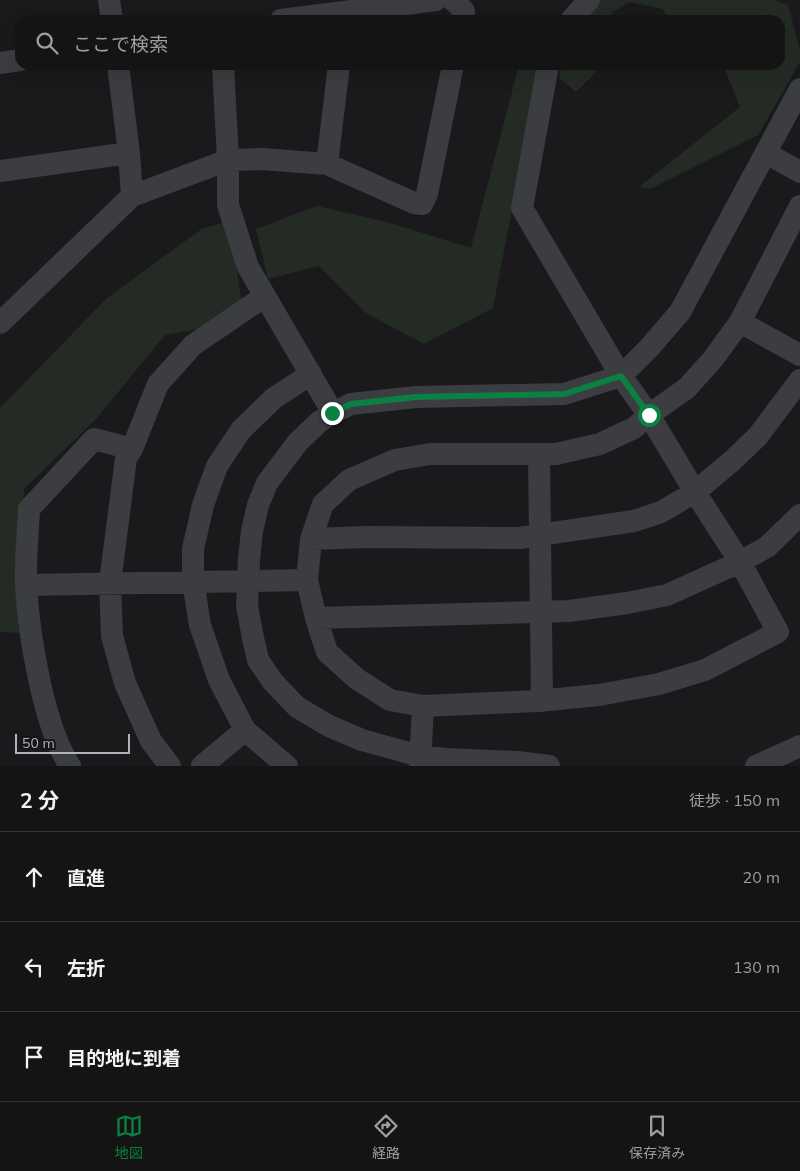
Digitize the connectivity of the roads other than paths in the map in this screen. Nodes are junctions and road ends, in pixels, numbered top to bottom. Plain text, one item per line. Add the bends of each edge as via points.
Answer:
1 (109, 0) edge
2 (436, 0) edge
3 (453, 0) edge
4 (589, 0) edge
5 (344, 11) edge
6 (111, 15) edge
7 (316, 15) edge
8 (463, 15) edge
9 (576, 15) edge
10 (15, 61) edge
11 (0, 63) edge
12 (119, 70) edge
13 (223, 70) edge
14 (337, 70) edge
15 (452, 70) edge
16 (547, 70) edge
17 (800, 89) edge
18 (129, 153) junction
19 (766, 153) junction
20 (228, 160) junction
21 (327, 164) junction
22 (0, 170) edge
23 (800, 172) edge
24 (132, 196) junction
25 (800, 206) edge
26 (265, 296) junction
27 (740, 322) junction
28 (0, 323) edge
29 (800, 354) edge
30 (310, 374) junction
31 (621, 376) junction
32 (800, 380) edge
33 (332, 413) junction
34 (649, 415) junction
35 (132, 449) junction
36 (539, 454) junction
37 (695, 492) junction
38 (800, 516) edge
39 (540, 535) junction
40 (311, 539) junction
41 (740, 562) junction
42 (248, 580) junction
43 (308, 580) junction
44 (192, 582) junction
45 (110, 583) junction
46 (26, 585) junction
47 (541, 612) junction
48 (316, 618) junction
49 (542, 701) junction
50 (423, 706) junction
51 (245, 730) junction
52 (800, 746) edge
53 (420, 761) edge
54 (70, 766) edge
55 (170, 766) edge
56 (202, 766) edge
57 (287, 766) edge
58 (548, 766) edge
59 (756, 766) edge

1 - 6 street
2 - 5 street
3 - 8 street via 464,11
4 - 9 street
5 - 7 street
10 - 11 street
12 - 18 street
13 - 20 street
14 - 21 street
15 - 21 street via 422,204
16 - 31 street via 522,208
17 - 19 street
18 - 22 street
18 - 24 street
19 - 23 street
19 - 31 street via 680,312
20 - 21 street
20 - 24 street
20 - 26 street via 228,205 248,268
24 - 28 street
25 - 27 street
26 - 30 street
26 - 35 street via 192,345 158,384
27 - 29 street
27 - 34 street via 688,388
30 - 33 street
30 - 44 street via 274,398 241,430 217,466 203,505 193,549
31 - 33 street via 564,394 416,397 351,404
31 - 34 street
32 - 37 street via 758,436
33 - 42 street via 298,442 266,483 252,531
34 - 36 street via 634,428 600,444 556,454
34 - 37 street
35 - 45 street via 126,458
35 - 46 street via 94,439 29,509
36 - 39 street
36 - 40 street via 430,454 396,460 349,480 323,504
37 - 39 street via 661,512 634,521
37 - 41 street
38 - 41 street via 767,547
39 - 40 street via 519,538
39 - 47 street
40 - 43 street
41 - 47 street via 667,595 570,611
41 - 49 street via 778,632 705,670 659,684 599,696
42 - 43 street
42 - 44 street
42 - 53 street via 247,606 258,660 273,682 297,707 329,726
43 - 48 street
44 - 45 street
44 - 51 street via 200,625 219,680
45 - 46 street
45 - 55 street via 112,636 125,683 151,740
46 - 54 street via 35,660 51,723
47 - 48 street
47 - 49 street
48 - 50 street via 327,652 357,679 390,700
49 - 50 street
50 - 53 street
51 - 56 street
51 - 57 street
52 - 59 street
53 - 58 street via 446,759

